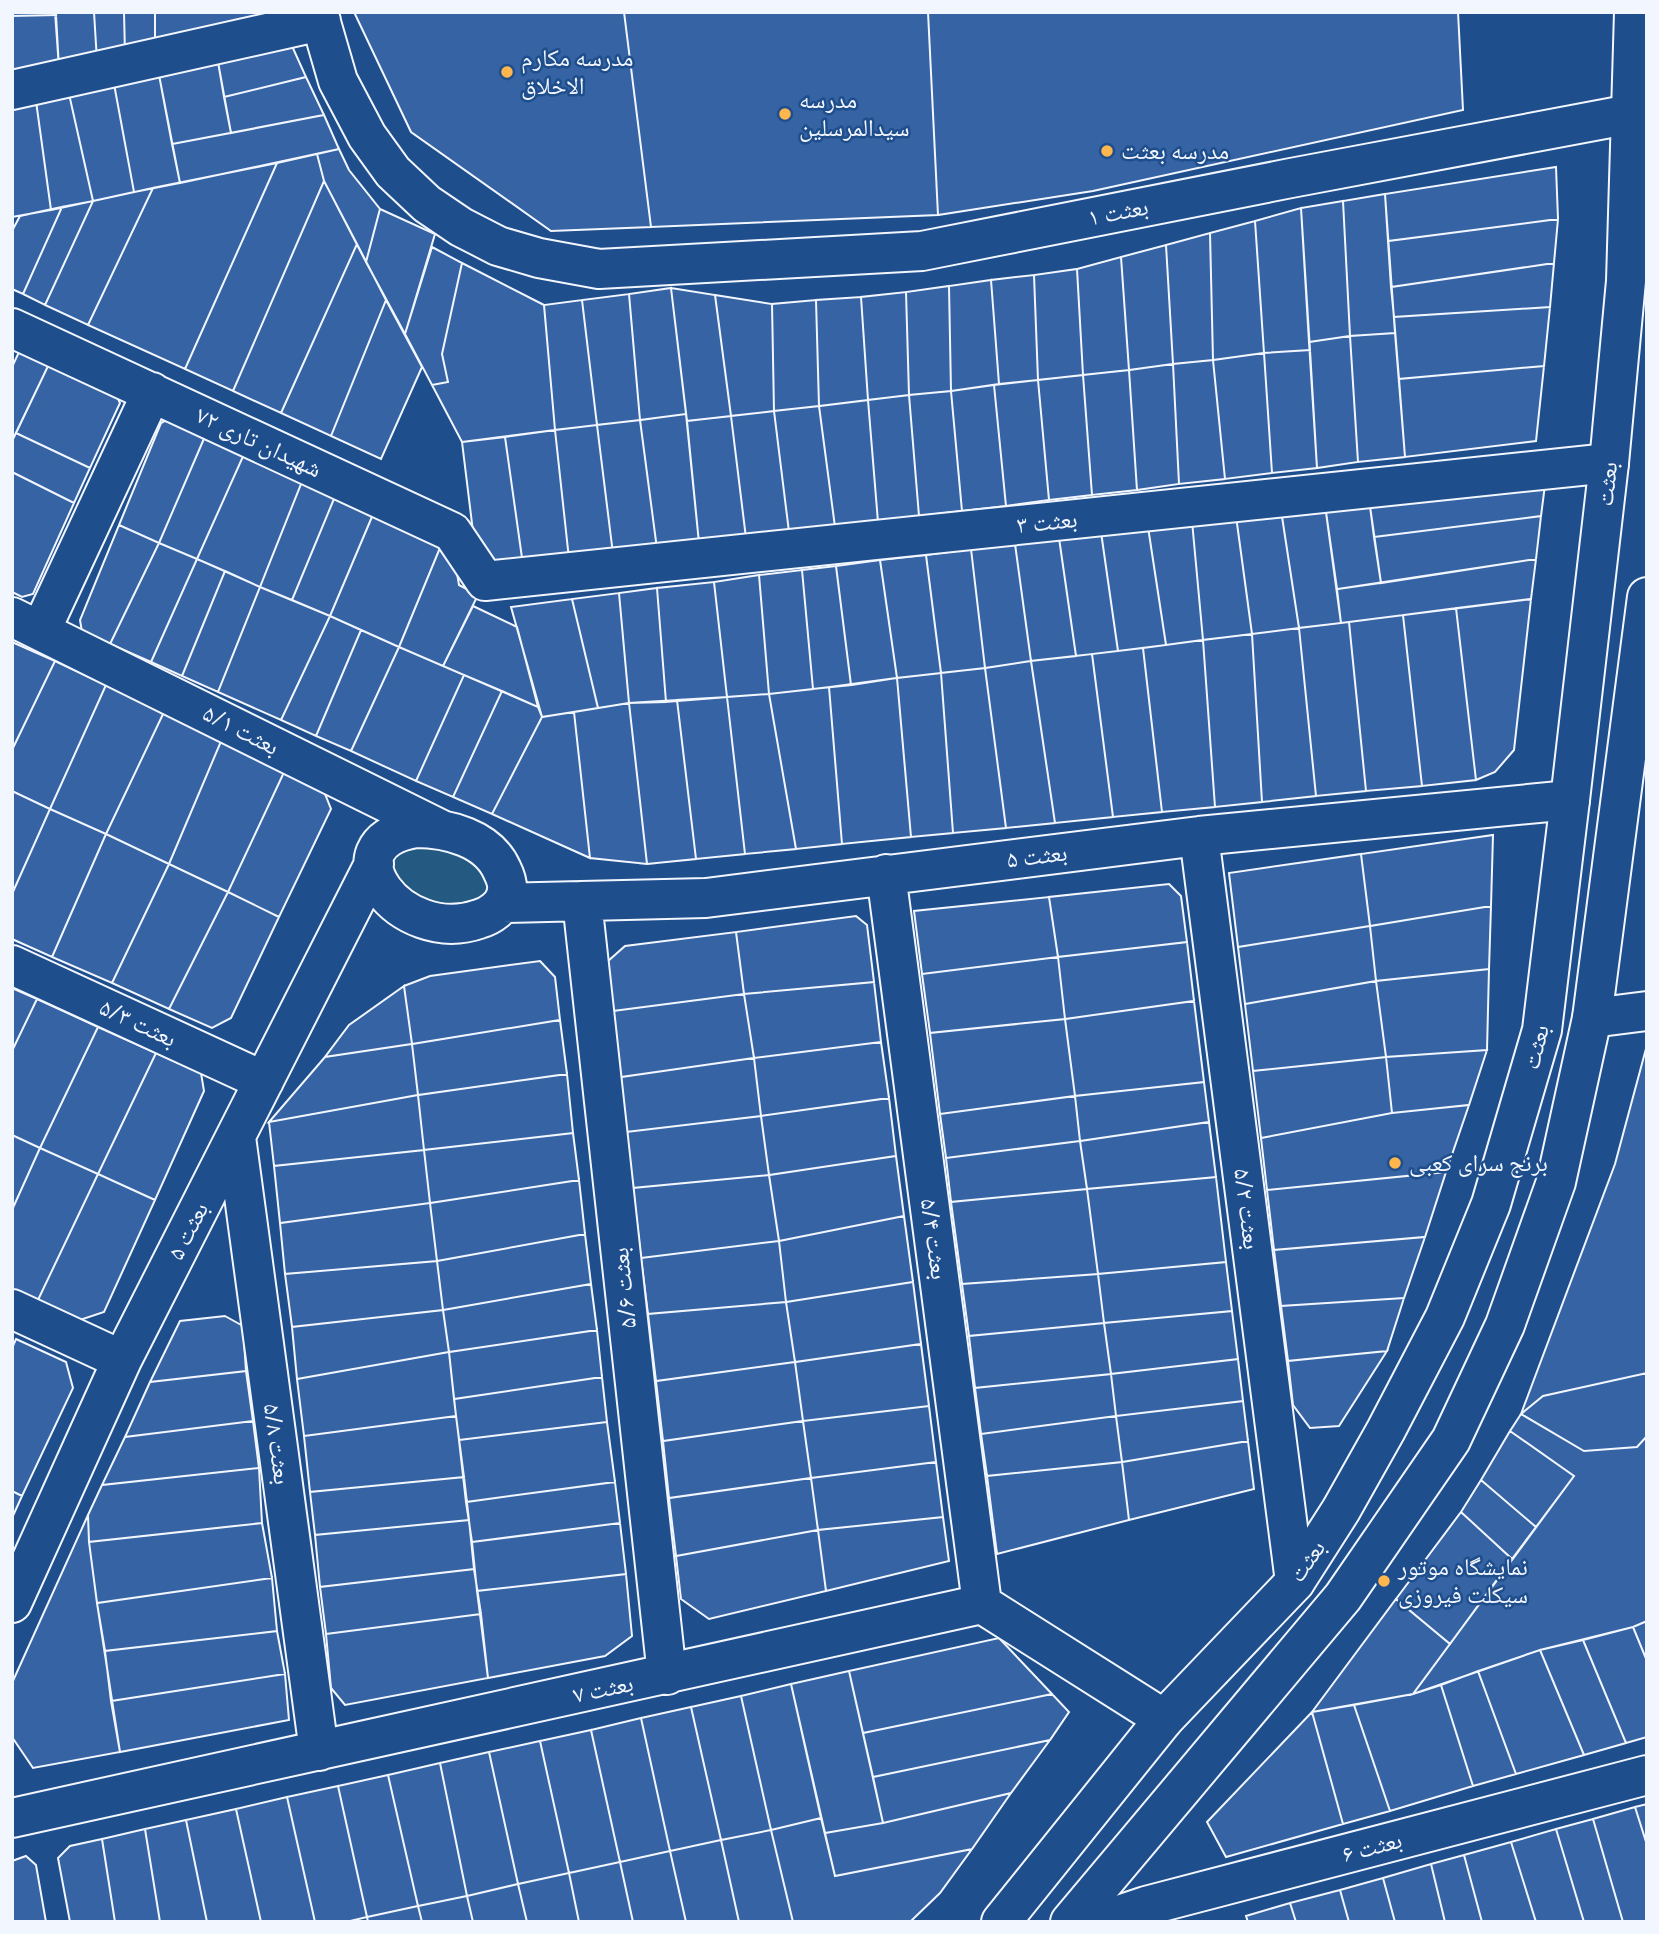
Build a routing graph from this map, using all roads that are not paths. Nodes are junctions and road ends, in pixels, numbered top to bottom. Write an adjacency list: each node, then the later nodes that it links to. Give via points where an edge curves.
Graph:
1 (1634, 12): 4 (street, بعثت)
2 (319, 16): 3 (street); 4 (street, بعثت ۱, via 338,81 367,136 393,172 427,204 498,246 599,269 922,251)
3 (12, 90)
4 (1631, 114): 7 (street, بعثت, via 1626,281)
5 (12, 328): 6 (street, شهیدان تاری ۷۲)
6 (152, 393): 8 (street, شهیدان تاری ۷۲, via 452,532); 10 (street)
7 (1609, 463): 8 (street, بعثت ۳); 11 (street, بعثت)
8 (485, 581)
9 (1647, 597): 20 (street, بعثت)
10 (26, 623): 12 (street, بعثت ۵/۱)
11 (1570, 800): 13 (street, بعثت ۵); 25 (street, بعثت, via 1542,1030 1491,1203 1445,1317 1398,1408)
12 (442, 830): 14 (street, via 416,828 395,834 377,849); 17 (street, via 468,838 499,863 507,885)
13 (1199, 836): 15 (street, بعثت ۵); 25 (street, بعثت ۵/۲)
14 (374, 864): 17 (street, via 383,894 415,917 441,923 470,922); 21 (street, بعثت ۵)
15 (886, 874): 16 (street, بعثت ۵, via 706,898); 27 (street, بعثت ۵/۴)
16 (582, 901): 17 (street, بعثت ۵); 28 (street, بعثت ۵/۶)
17 (503, 903)
18 (12, 965): 21 (street, بعثت ۵/۳)
19 (1647, 1011): 20 (street)
20 (1592, 1018): 35 (street, بعثت, via 1556,1182 1505,1325 1451,1440 1343,1597)
21 (264, 1081): 22 (street, بعثت ۵)
22 (236, 1137): 24 (street, بعثت ۵); 30 (street, بعثت ۵/۸)
23 (12, 1310): 24 (street)
24 (122, 1360): 26 (street, بعثت ۵)
25 (1294, 1582): 29 (street, بعثت)
26 (12, 1602)
27 (982, 1604): 28 (street, بعثت ۷); 29 (street)
28 (667, 1675): 30 (street, بعثت ۷)
29 (1164, 1719): 34 (street, بعثت)
30 (319, 1751): 32 (street, بعثت ۷)
31 (1647, 1775): 33 (street, بعثت ۶)
32 (12, 1818)
33 (1149, 1914): 36 (street, بعثت ۶)
34 (1001, 1922)
35 (1070, 1922)
36 (1098, 1922)

